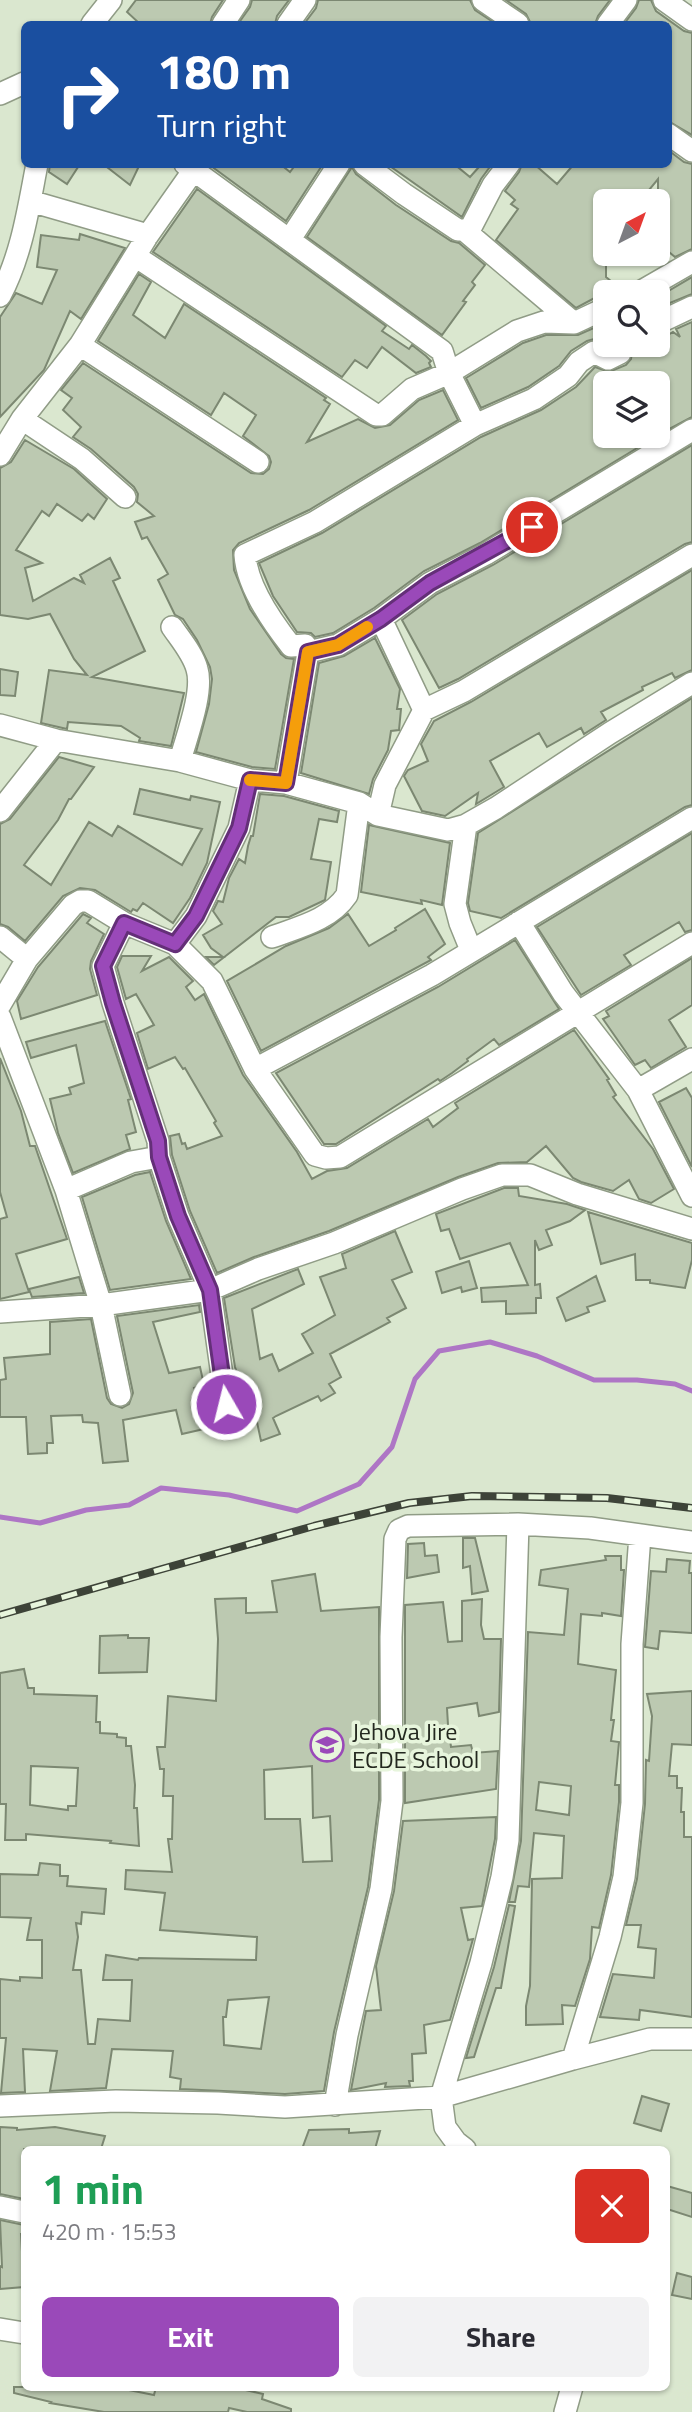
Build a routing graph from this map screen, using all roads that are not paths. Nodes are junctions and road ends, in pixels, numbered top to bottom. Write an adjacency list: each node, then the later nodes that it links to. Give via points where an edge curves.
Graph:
1 (111, 0): 8 (street)
2 (239, 0): 9 (street)
3 (305, 0): 10 (street)
4 (626, 0): 12 (street)
5 (664, 0): 7 (street)
6 (492, 3): 11 (street)
7 (692, 20)
8 (94, 21)
9 (225, 21)
10 (290, 21)
11 (513, 21)
12 (610, 21)
13 (21, 84): 14 (street)
14 (0, 94)
15 (672, 137): 16 (street)
16 (692, 151)
17 (36, 168): 23 (street)
18 (191, 168): 25 (street)
19 (193, 168): 26 (street)
20 (337, 168): 26 (street)
21 (369, 168): 24 (street)
22 (506, 168): 24 (street)
23 (30, 201): 25 (street); 30 (street, via 24,235)
24 (468, 233): 34 (street)
25 (148, 235): 27 (street)
26 (290, 239): 37 (street, via 442,351)
27 (135, 256): 35 (street); 37 (street, via 371,413 382,415 412,389)
28 (692, 262): 29 (street)
29 (670, 286)
30 (0, 296)
31 (670, 305): 32 (street)
32 (692, 307)
33 (593, 315): 34 (street)
34 (574, 323): 37 (street, via 544,321 517,331)
35 (79, 345): 38 (street); 42 (street)
36 (593, 353): 39 (street, via 534,399)
37 (449, 373): 39 (street)
38 (22, 419): 41 (street); 43 (street, via 82,459)
39 (475, 425): 47 (street, via 315,522 245,555 246,568 268,613 291,646 305,645)
40 (692, 430): 45 (street, via 430,583)
41 (0, 455)
42 (258, 462)
43 (125, 497)
44 (692, 555): 49 (street, via 464,691)
45 (381, 619): 47 (street, via 338,645); 49 (street)
46 (172, 627): 52 (street, via 198,671)
47 (308, 652): 54 (street)
48 (692, 683): 59 (street)
49 (424, 710): 57 (street, via 385,785)
50 (0, 725): 51 (street)
51 (56, 740): 52 (street); 56 (street)
52 (180, 761): 53 (street)
53 (250, 780): 54 (street); 65 (street, via 239,828 223,863 196,916)
54 (286, 783): 55 (street)
55 (359, 803): 57 (street); 63 (street, via 347,895 326,916)
56 (0, 811)
57 (378, 815): 59 (street, via 448,830)
58 (692, 818): 60 (street)
59 (466, 825): 66 (street, via 455,904)
60 (519, 922): 66 (street); 69 (street)
61 (124, 923): 65 (street); 67 (street, via 88,901 80,901); 74 (street, via 103,966 158,1141)
62 (0, 937): 67 (street)
63 (272, 937)
64 (692, 943): 69 (street)
65 (175, 944): 72 (street, via 212,981)
66 (471, 950): 72 (street)
67 (27, 959): 68 (street)
68 (0, 1005)
69 (577, 1011): 72 (street, via 340,1157 315,1155); 73 (street)
70 (0, 1017): 75 (street)
71 (692, 1059): 73 (street)
72 (255, 1069)
73 (638, 1090): 76 (street)
74 (159, 1157): 75 (street, via 124,1165); 78 (street)
75 (66, 1190): 79 (street)
76 (692, 1195)
77 (692, 1229): 78 (street, via 530,1175 502,1175)
78 (210, 1290): 79 (street); 82 (street)
79 (101, 1305): 80 (street); 81 (street)
80 (0, 1311)
81 (120, 1395)
82 (226, 1404)
83 (518, 1524): 84 (street); 88 (street, via 506,1853 481,1963); 89 (street, via 408,1526 399,1530 395,1539 391,1801 381,1889)
84 (640, 1535): 85 (street); 87 (street, via 632,1644 632,1803 624,1877)
85 (692, 1542)
86 (692, 2039): 87 (street, via 650,2039)
87 (573, 2059): 88 (street)
88 (442, 2097): 89 (street); 91 (street, via 445,2127)
89 (335, 2105): 90 (street, via 116,2101)
90 (0, 2106)
91 (461, 2146)
92 (0, 2207): 93 (street)
93 (21, 2211)
94 (0, 2329): 95 (street)
95 (21, 2332)
96 (571, 2391): 97 (street)
97 (565, 2412)

